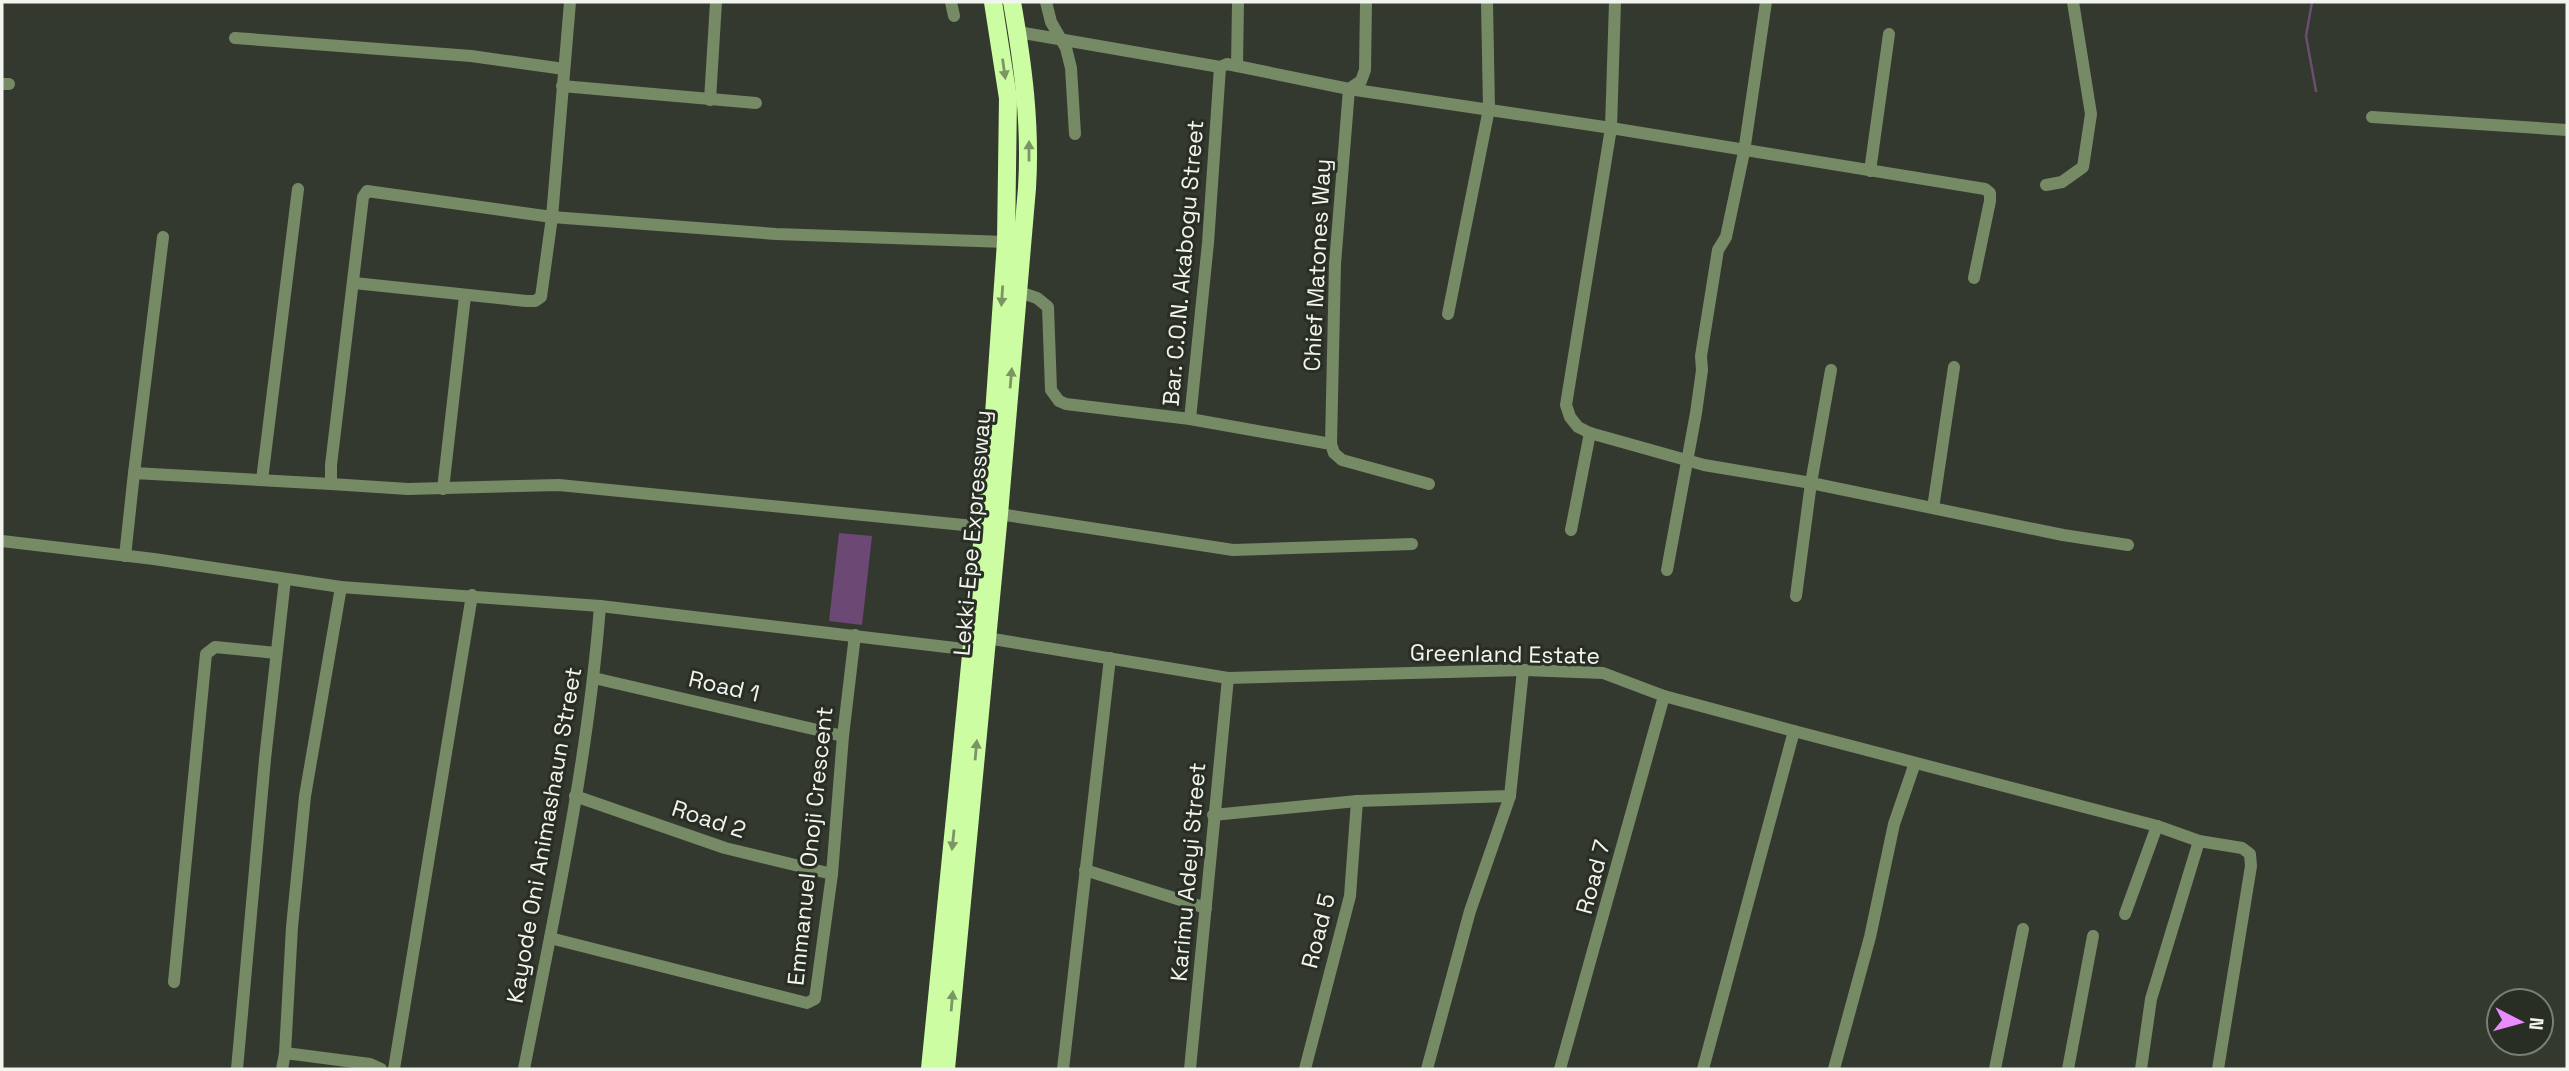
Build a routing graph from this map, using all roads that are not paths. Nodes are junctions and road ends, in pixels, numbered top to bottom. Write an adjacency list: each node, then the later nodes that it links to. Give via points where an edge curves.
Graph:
1 (570, 2): 20 (street)
2 (716, 2): 23 (street)
3 (951, 2): 13 (street)
4 (993, 2): 36 (highway, Lekki-Epe Expressway, one-way to 36, via 1008,98)
5 (1012, 2): 14 (highway, Lekki-Epe Expressway)
6 (1046, 2): 17 (street)
7 (1238, 2): 18 (street)
8 (1366, 2): 22 (street, via 1365,70)
9 (1487, 2): 25 (street)
10 (1615, 2): 27 (street)
11 (1766, 2): 30 (street)
12 (2073, 2): 32 (street, via 2091,114 2084,167 2062,182)
13 (954, 16)
14 (1018, 32): 17 (street); 39 (highway, Lekki-Epe Expressway, one-way to 14, via 1029,152)
15 (1889, 34): 31 (street)
16 (235, 38): 20 (street, via 471,56)
17 (1062, 40): 19 (street); 29 (street, via 1071,68)
18 (1237, 66): 19 (street); 22 (street)
19 (1220, 67): 44 (street, Bar. C.O.N. Akabogu Street)
20 (564, 69): 21 (street)
21 (562, 86): 23 (street); 34 (street)
22 (1349, 89): 25 (street); 46 (street, Chief Matones Way, via 1335,264)
23 (710, 100): 24 (street)
24 (756, 103)
25 (1489, 109): 27 (street); 41 (street)
26 (2371, 117): 28 (street)
27 (1611, 128): 30 (street); 45 (street, via 1566,405 1570,417)
28 (2567, 130)
29 (1074, 134)
30 (1744, 152): 31 (street); 47 (street, via 1726,237 1718,250)
31 (1870, 171): 37 (street, via 1969,185 1990,193)
32 (2046, 185)
33 (298, 189): 49 (street)
34 (552, 217): 36 (street, via 776,234); 38 (street, via 367,191); 40 (street, via 541,297 526,301)
35 (163, 237): 48 (street)
36 (1006, 242): 56 (highway, Lekki-Epe Expressway, one-way to 56)
37 (1974, 278)
38 (354, 283): 40 (street); 51 (street)
39 (1019, 292): 44 (street, via 1048,307 1051,390 1059,401); 55 (highway, Lekki-Epe Expressway, one-way to 39)
40 (465, 296): 53 (street)
41 (1448, 314)
42 (1954, 367): 54 (street)
43 (1831, 370): 50 (street)
44 (1190, 419): 46 (street, Bar. C.O.N. Akabogu Street)
45 (1584, 430): 47 (street); 57 (street)
46 (1331, 444): 52 (street, Bar. C.O.N. Akabogu Street, via 1342,460)
47 (1688, 460): 50 (street); 62 (street)
48 (134, 473): 49 (street); 61 (street)
49 (262, 480): 51 (street)
50 (1811, 483): 54 (street); 66 (street)
51 (331, 484): 53 (street)
52 (1429, 484)
53 (443, 489): 56 (street, via 559,485)
54 (1933, 508): 60 (street)
55 (999, 514): 59 (street, via 1233,550); 69 (highway, Lekki-Epe Expressway)
56 (984, 527): 70 (highway, Lekki-Epe Expressway)
57 (1571, 530)
58 (2, 541): 61 (street)
59 (1412, 544)
60 (2128, 545)
61 (124, 556): 63 (street)
62 (1667, 570)
63 (285, 579): 64 (street); 71 (street)
64 (341, 587): 65 (street); 95 (street, via 305,796)
65 (472, 595): 67 (street); 99 (street)
66 (1796, 596)
67 (600, 606): 68 (street); 74 (street, Kayode Oni Animashaun Street)
68 (855, 635): 70 (street); 78 (street, Emmanuel Onoji Crescent)
69 (987, 638): 72 (street, Greenland Estate); 80 (highway, Lekki-Epe Expressway, one-way to 69)
70 (972, 650): 80 (highway, Lekki-Epe Expressway)
71 (276, 653): 94 (street, via 215,647 206,654); 96 (street)
72 (1111, 658): 75 (street, Greenland Estate); 87 (street)
73 (1523, 670): 75 (street, Greenland Estate); 76 (street, Greenland Estate, via 1603,673); 82 (street)
74 (594, 678): 78 (street, Road 1); 81 (street, Kayode Oni Animashaun Street)
75 (1228, 678): 84 (street, Karimu Adeyi Street)
76 (1664, 695): 77 (street, Greenland Estate); 107 (street, Road 7)
77 (1794, 730): 79 (street, Greenland Estate); 108 (street)
78 (843, 736): 88 (street, Emmanuel Onoji Crescent)
79 (1915, 763): 85 (street, Greenland Estate); 109 (street, via 1894,824 1870,937)
80 (965, 790): 101 (highway, Lekki-Epe Expressway, one-way to 101); 102 (highway, Lekki-Epe Expressway, one-way to 80)
81 (575, 796): 88 (street, Road 2, via 725,848); 93 (street, Kayode Oni Animashaun Street)
82 (1510, 796): 83 (street); 106 (street, via 1470,911)
83 (1357, 801): 84 (street); 105 (street, Road 5, via 1350,896)
84 (1213, 815): 89 (street, Karimu Adeyi Street)
85 (2157, 826): 86 (street, Greenland Estate); 90 (street)
86 (2199, 841): 112 (street, via 2151,999); 113 (street, Greenland Estate, via 2242,848 2250,854)
87 (1085, 870): 89 (street); 103 (street)
88 (832, 874): 93 (street, Emmanuel Onoji Crescent, via 817,995 807,1003)
89 (1206, 908): 104 (street, Karimu Adeyi Street)
90 (2125, 914)
91 (2023, 929): 110 (street)
92 (2093, 936): 111 (street)
93 (550, 938): 100 (street, Kayode Oni Animashaun Street)
94 (174, 982)
95 (285, 1053): 97 (street); 98 (street)
96 (237, 1069)
97 (282, 1069)
98 (381, 1069)
99 (394, 1069)
100 (524, 1069)
101 (930, 1069)
102 (946, 1069)
103 (1063, 1069)
104 (1190, 1069)
105 (1305, 1069)
106 (1427, 1069)
107 (1560, 1069)
108 (1703, 1069)
109 (1834, 1069)
110 (1995, 1069)
111 (2067, 1069)
112 (2141, 1069)
113 (2218, 1069)

